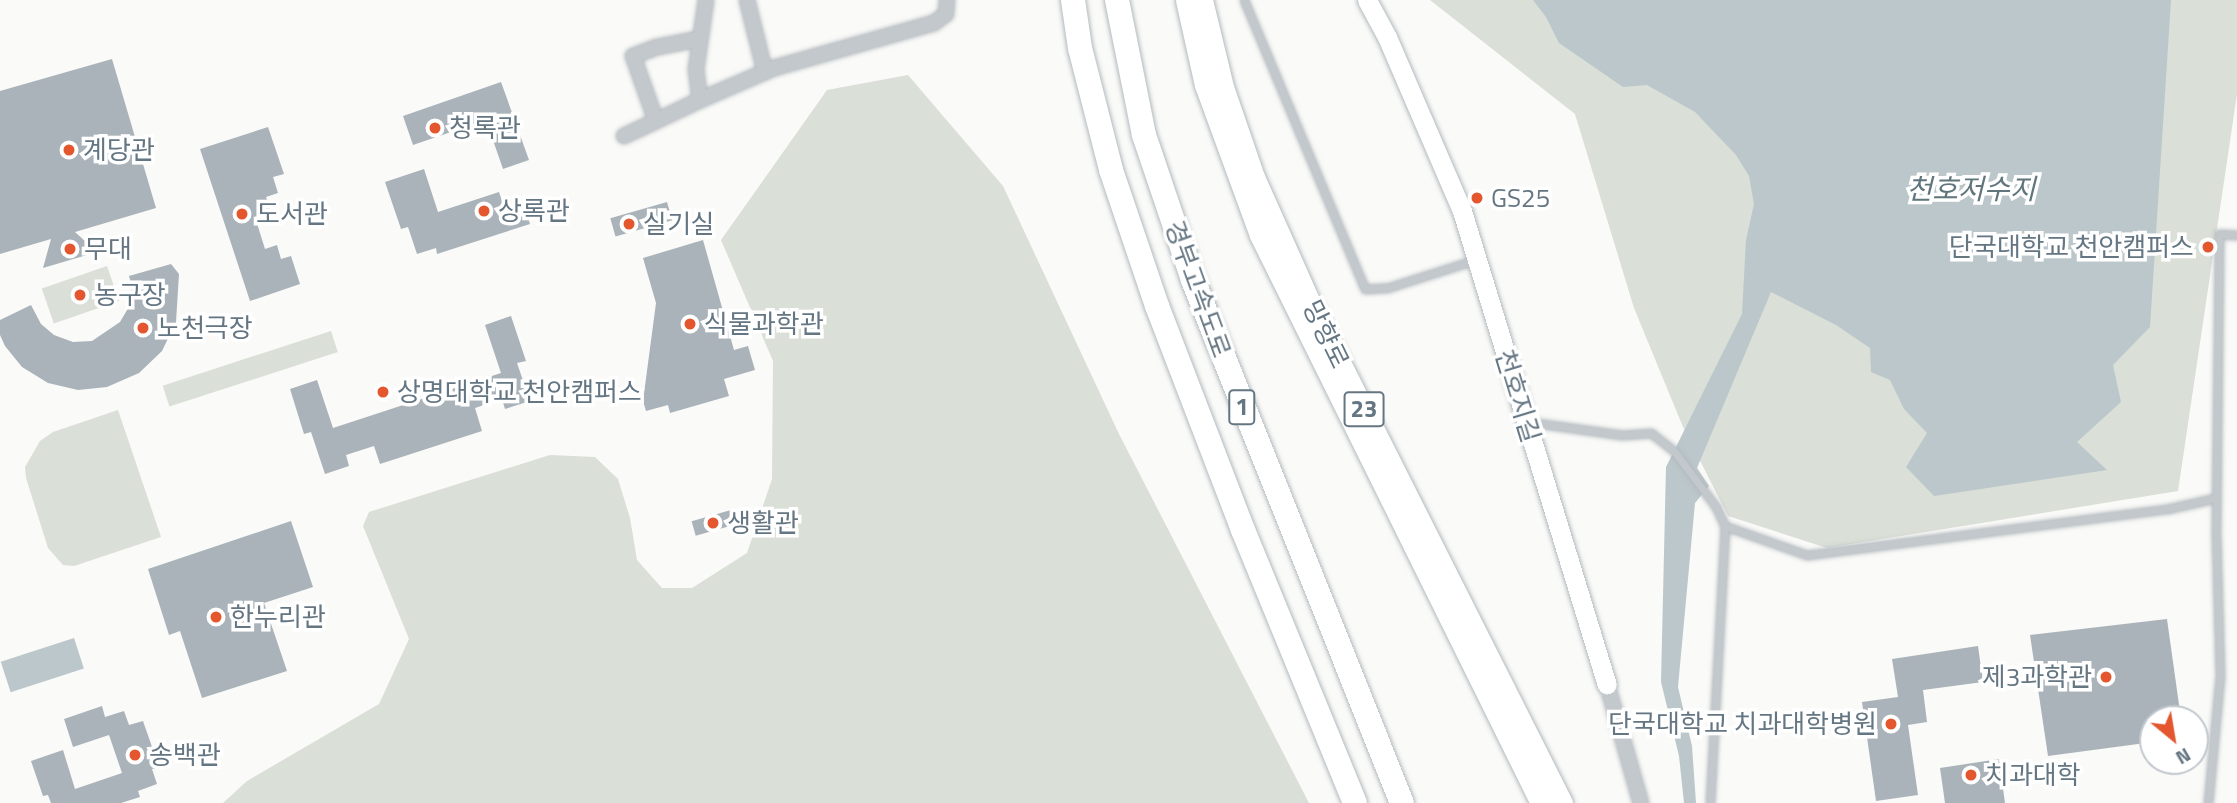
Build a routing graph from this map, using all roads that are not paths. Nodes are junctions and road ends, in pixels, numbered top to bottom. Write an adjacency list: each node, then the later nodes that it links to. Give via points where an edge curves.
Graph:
1 (706, 0): 10 (street)
2 (747, 0): 11 (street)
3 (947, 0): 11 (street, via 946,15 934,23)
4 (1073, 0): 21 (highway, 경부고속도로 / 1, via 1080,48 1111,170 1157,306)
5 (1117, 0): 22 (highway, 경부고속도로 / 1, via 1144,135 1193,280)
6 (1186, 0): 23 (main road, 망향로 / 23, via 1205,85 1260,235)
7 (1202, 0): 24 (main road, 망향로 / 23, via 1223,87 1254,177 1310,303)
8 (1244, 0): 16 (lane, via 1366,289 1387,288)
9 (1367, 0): 16 (street, 천호지길, via 1431,135)
10 (699, 40): 12 (street); 13 (street, via 633,56)
11 (765, 72): 12 (street)
12 (700, 100): 13 (street)
13 (656, 121): 14 (street)
14 (624, 136)
15 (2237, 235): 18 (lane, via 2219,234)
16 (1477, 259): 17 (street, 천호지길)
17 (1526, 422): 19 (lane, via 1622,435 1651,433 1674,451); 20 (street, 천호지길)
18 (2216, 498): 19 (lane, via 2167,509 1807,555); 27 (lane, via 2220,676)
19 (1725, 526): 26 (lane)
20 (1607, 684): 25 (street, 천호지길)
21 (1355, 803)
22 (1402, 803)
23 (1541, 803)
24 (1562, 803)
25 (1641, 803)
26 (1710, 803)
27 (2208, 803)

